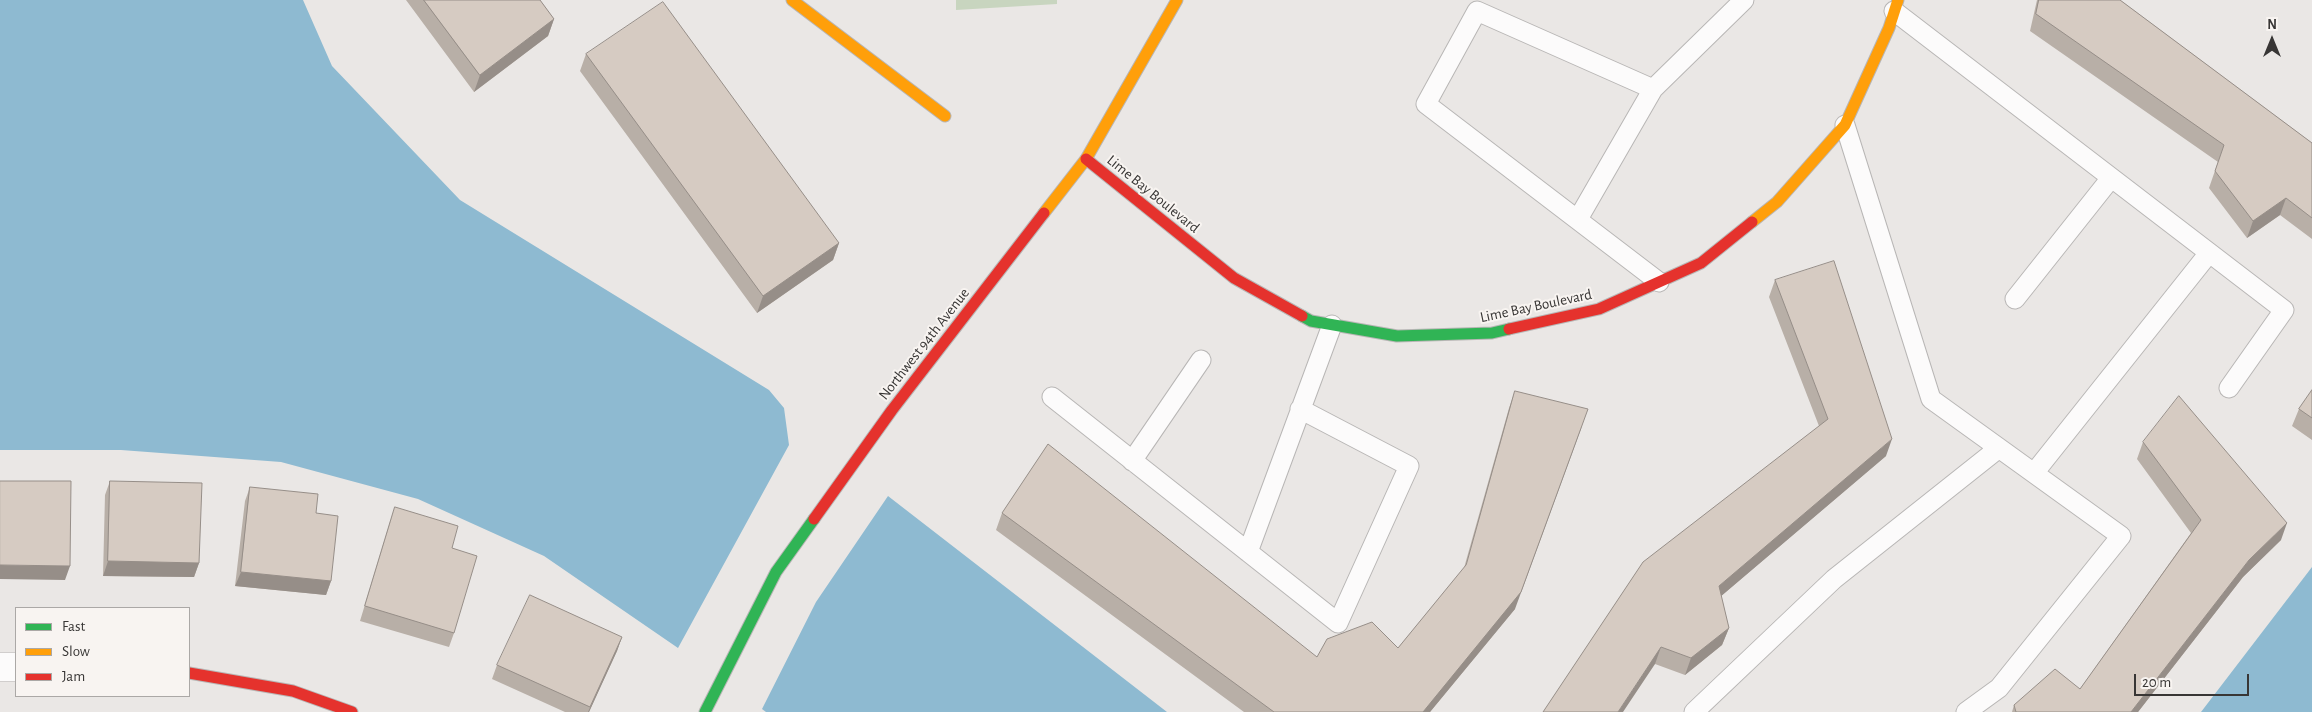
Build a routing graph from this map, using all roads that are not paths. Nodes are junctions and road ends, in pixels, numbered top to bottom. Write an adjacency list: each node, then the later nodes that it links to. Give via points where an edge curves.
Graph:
1 (792, 0): 6 (street)
2 (1177, 0): 8 (street, Northwest 94th Avenue)
3 (1744, 0): 5 (lane)
4 (1896, 6): 7 (street, Lime Bay Boulevard); 9 (lane)
5 (1653, 88): 10 (lane); 10 (lane, via 1477,11 1426,104)
6 (945, 116)
7 (1845, 125): 12 (street, Lime Bay Boulevard, via 1778,202 1701,262); 19 (lane, via 1931,399)
8 (1086, 159): 14 (street, Lime Bay Boulevard, via 1234,278 1311,321); 27 (street, Northwest 94th Avenue, via 892,410 776,572)
9 (2112, 178): 11 (lane); 13 (lane)
10 (1578, 219): 12 (lane)
11 (2209, 253): 16 (lane, via 2284,310); 21 (lane)
12 (1659, 282): 14 (street, Lime Bay Boulevard, via 1599,309 1492,333 1396,336)
13 (2015, 299)
14 (1332, 325): 18 (lane)
15 (1201, 360): 20 (lane)
16 (2230, 388)
17 (1052, 397): 20 (lane)
18 (1300, 409): 22 (lane); 22 (lane, via 1408,466 1338,623)
19 (1999, 448): 21 (lane); 28 (lane, via 1834,579)
20 (1132, 461): 22 (lane)
21 (2034, 473): 29 (lane, via 2121,536 1999,688)
22 (1248, 552)
23 (0, 667): 24 (street)
24 (15, 667)
25 (190, 673): 26 (street, via 293,690)
26 (352, 712)
27 (705, 712)
28 (1694, 712)
29 (1966, 712)

